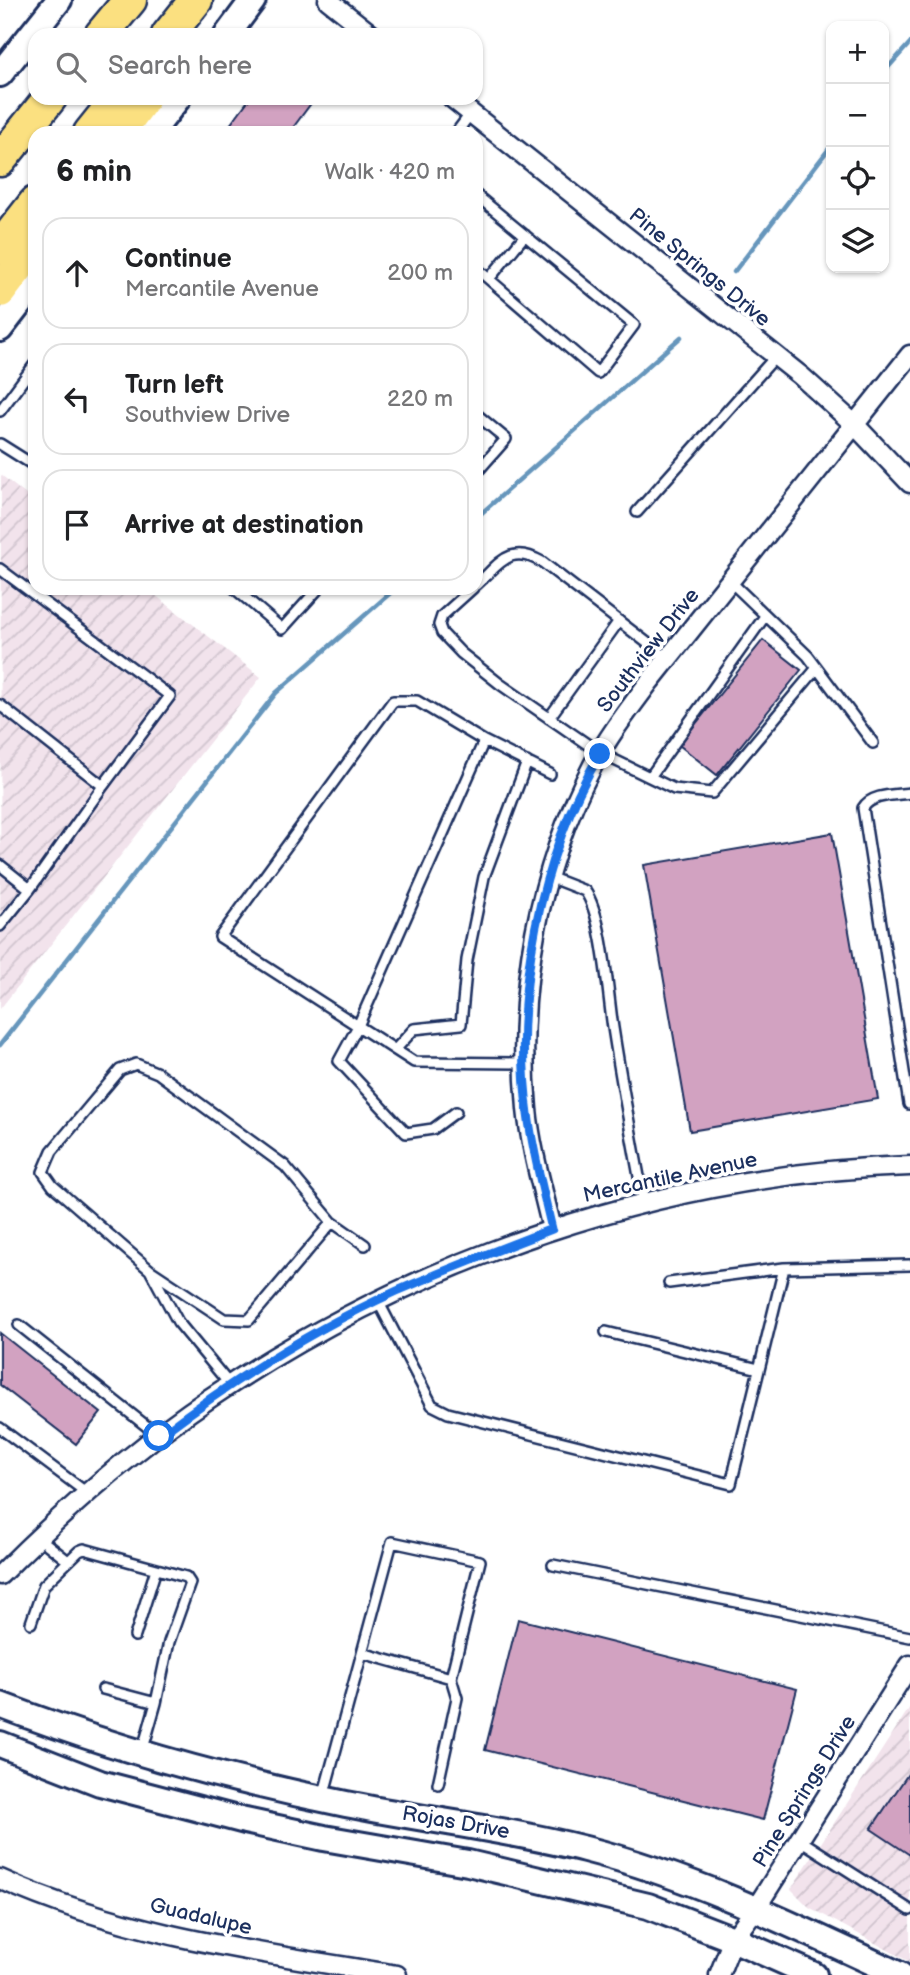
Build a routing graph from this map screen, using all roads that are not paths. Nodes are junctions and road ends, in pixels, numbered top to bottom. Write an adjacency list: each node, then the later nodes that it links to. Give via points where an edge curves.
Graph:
1 (59, 0): 7 (main road)
2 (130, 0): 8 (highway)
3 (196, 0): 9 (highway)
4 (219, 0): 10 (highway)
5 (254, 0): 11 (main road)
6 (328, 0): 12 (street)
7 (37, 28)
8 (107, 28)
9 (174, 28)
10 (197, 28)
11 (232, 28)
12 (363, 28)
13 (28, 39): 14 (main road)
14 (0, 74)
15 (44, 105): 25 (highway)
16 (112, 105): 21 (highway)
17 (139, 105): 22 (highway)
18 (173, 105): 23 (main road)
19 (461, 105): 20 (street, Pine Springs Drive)
20 (471, 113): 24 (lane); 37 (street, Pine Springs Drive)
21 (96, 126)
22 (123, 126)
23 (156, 126)
24 (461, 126)
25 (0, 160)
26 (483, 201): 28 (lane)
27 (28, 212): 29 (highway)
28 (525, 235): 32 (lane); 32 (lane, via 634,325 598,373)
29 (0, 248)
30 (28, 254): 33 (highway)
31 (483, 274): 32 (lane)
32 (489, 279)
33 (0, 291)
34 (28, 293): 35 (main road)
35 (0, 329)
36 (910, 355): 41 (street, Southview Drive)
37 (776, 356): 41 (street, Pine Springs Drive); 46 (lane)
38 (28, 373): 39 (lane)
39 (0, 411)
40 (483, 420): 44 (lane, via 506,439)
41 (854, 424): 45 (street, Pine Springs Drive); 49 (street, Southview Drive)
42 (0, 444): 43 (lane)
43 (28, 462)
44 (483, 465)
45 (910, 483)
46 (637, 512)
47 (0, 569): 50 (lane)
48 (483, 580): 56 (lane, via 506,558 522,553 542,562)
49 (730, 581): 55 (lane); 57 (street, Southview Drive)
50 (28, 590)
51 (35, 595): 67 (lane, via 170,696)
52 (242, 595): 53 (lane, via 282,629)
53 (312, 595)
54 (466, 595): 60 (lane, via 442,617 439,625 447,639)
55 (765, 616): 58 (lane); 66 (lane)
56 (619, 621): 57 (lane); 60 (lane)
57 (667, 658): 63 (street, Southview Drive)
58 (817, 668): 62 (lane); 66 (lane, via 712,793 674,789)
59 (0, 705): 67 (lane)
60 (549, 718): 63 (lane)
61 (484, 741): 64 (lane); 73 (lane); 73 (lane, via 417,701 393,701 220,937)
62 (873, 743)
63 (600, 754): 66 (lane); 70 (street, Southview Drive, via 566,825)
64 (527, 762): 65 (lane); 74 (lane, via 484,877 467,960 461,1024 414,1029)
65 (550, 774)
66 (650, 777)
67 (103, 786): 71 (lane)
68 (910, 793): 76 (lane, via 873,799 863,808)
69 (0, 865): 71 (lane)
70 (549, 877): 75 (street, Southview Drive, via 528,977); 80 (lane, via 585,891 592,903)
71 (30, 889): 72 (lane)
72 (0, 926)
73 (358, 1026): 74 (lane); 78 (lane, via 339,1061 406,1133 433,1129)
74 (395, 1050): 75 (lane, via 414,1062)
75 (524, 1063): 82 (street, Southview Drive, via 532,1143)
76 (910, 1104): 77 (lane)
77 (910, 1110)
78 (456, 1112)
79 (910, 1166): 80 (street, Mercantile Avenue, via 773,1178)
80 (644, 1203): 82 (street, Mercantile Avenue)
81 (332, 1222): 83 (lane); 86 (lane, via 249,1320 224,1319); 86 (lane, via 285,1166 158,1073 136,1064 120,1070 51,1151 43,1172 53,1186)
82 (552, 1229): 88 (street, Mercantile Avenue)
83 (365, 1245)
84 (910, 1265): 85 (lane)
85 (784, 1268): 87 (lane); 91 (lane)
86 (150, 1270): 92 (lane, via 178,1322)
87 (669, 1283)
88 (378, 1301): 91 (lane, via 432,1405 448,1413 730,1484); 92 (street, Mercantile Avenue)
89 (19, 1325): 94 (lane)
90 (606, 1332): 91 (lane)
91 (759, 1369)
92 (230, 1385): 94 (street, Mercantile Avenue)
93 (0, 1428): 95 (lane)
94 (159, 1436): 95 (street, Mercantile Avenue)
95 (87, 1493): 96 (street, Mercantile Avenue)
96 (38, 1537): 97 (lane); 100 (street, Mercantile Avenue)
97 (68, 1562): 99 (lane, via 84,1549); 101 (lane, via 44,1585)
98 (553, 1565): 103 (lane)
99 (156, 1569): 102 (lane); 108 (lane, via 186,1577 190,1583 169,1642)
100 (0, 1575)
101 (31, 1623)
102 (135, 1636)
103 (910, 1637)
104 (362, 1653): 106 (lane); 106 (lane, via 392,1542 480,1561); 113 (lane)
105 (910, 1665): 114 (street, Pine Springs Drive)
106 (451, 1678): 112 (lane, via 457,1698)
107 (103, 1689): 108 (lane)
108 (156, 1703): 111 (lane)
109 (0, 1705): 111 (main road, Rojas Drive)
110 (0, 1744): 118 (main road, Rojas Drive, via 113,1786 258,1824 468,1863 620,1898)
111 (142, 1754): 113 (main road, Rojas Drive)
112 (438, 1784)
113 (323, 1799): 116 (main road, Rojas Drive, via 587,1850)
114 (800, 1840): 116 (street, Pine Springs Drive); 117 (lane)
115 (0, 1879): 119 (street, Guadalupe, via 43,1899 202,1943)
116 (756, 1908): 118 (street, Pine Springs Drive); 122 (main road, Rojas Drive)
117 (910, 1910)
118 (733, 1939): 120 (street, Pine Springs Drive); 121 (main road, Rojas Drive)
119 (397, 1975)
120 (719, 1975)
121 (814, 1975)
122 (900, 1975)

